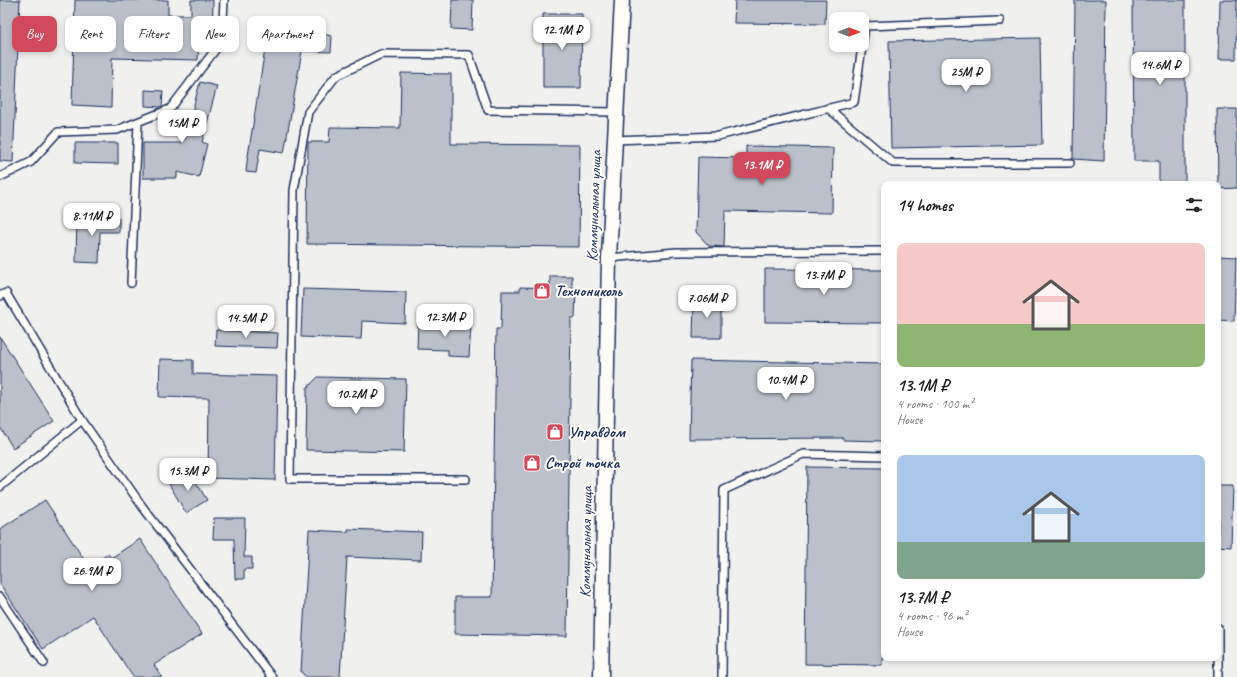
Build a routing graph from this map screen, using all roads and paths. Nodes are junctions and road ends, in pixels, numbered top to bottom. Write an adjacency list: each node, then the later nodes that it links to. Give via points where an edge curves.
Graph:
1 (224, 0): 6 (lane, via 222,41 170,109)
2 (622, 0): 5 (street, Коммунальная улица)
3 (1000, 20): 4 (lane, via 865,26 854,102)
4 (828, 108): 7 (lane, via 718,136); 8 (lane, via 893,163)
5 (615, 112): 7 (street, Коммунальная улица); 16 (lane, via 488,110 470,55 381,54 336,76 308,112 294,190 290,479)
6 (138, 123): 9 (lane, via 117,130 58,132 31,162); 12 (lane)
7 (614, 140): 11 (street, Коммунальная улица)
8 (1070, 163)
9 (0, 177)
10 (881, 251): 11 (lane, via 676,252)
11 (609, 258): 22 (street, Коммунальная улица)
12 (131, 283)
13 (0, 296): 14 (lane, via 6,293)
14 (82, 420): 17 (lane); 21 (lane, via 142,506)
15 (881, 456): 23 (lane, via 803,454 724,490)
16 (466, 479)
17 (0, 486)
18 (0, 598): 20 (lane)
19 (1218, 661): 24 (lane)
20 (44, 663)
21 (272, 677)
22 (600, 677)
23 (722, 677)
24 (1218, 677)

